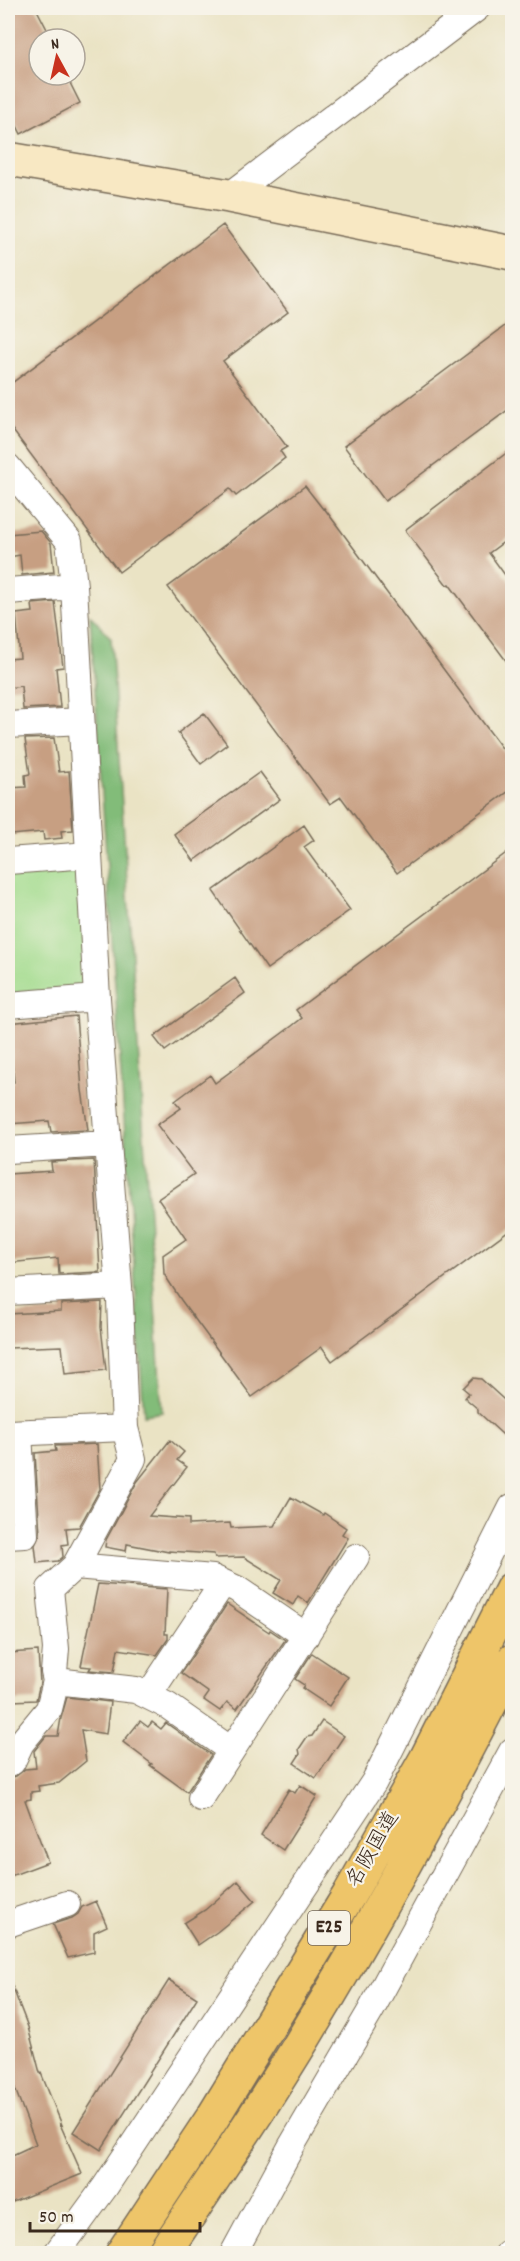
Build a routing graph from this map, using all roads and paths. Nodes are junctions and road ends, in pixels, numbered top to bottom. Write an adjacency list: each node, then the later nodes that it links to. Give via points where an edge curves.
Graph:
1 (477, 8): 3 (street)
2 (8, 159): 3 (street)
3 (229, 196): 4 (street)
4 (513, 253)
5 (8, 467): 6 (street, via 69,541)
6 (74, 586): 7 (street); 8 (street)
7 (8, 591)
8 (81, 721): 9 (street); 10 (street)
9 (8, 725)
10 (89, 855): 11 (street); 12 (street)
11 (8, 861)
12 (97, 998): 13 (street); 14 (street)
13 (8, 1005)
14 (108, 1144): 15 (street); 16 (street)
15 (8, 1150)
16 (118, 1286): 17 (street); 18 (street)
17 (8, 1292)
18 (125, 1428): 19 (street); 23 (street, via 133,1460)
19 (13, 1433): 21 (street, via 25,1535)
20 (513, 1507): 39 (street, via 374,1782 105,2187)
21 (8, 1536)
22 (356, 1557): 26 (street)
23 (75, 1566): 24 (street, via 213,1578); 28 (street, via 50,1589)
24 (223, 1583): 26 (street); 29 (street)
25 (513, 1589): 34 (highway, 名阪国道 / E25, via 426,1759)
26 (306, 1636): 30 (street)
27 (513, 1661): 37 (highway, 名阪国道 / E25, via 382,1906)
28 (56, 1682): 29 (street, via 136,1690); 32 (street, via 49,1709)
29 (148, 1696): 30 (street)
30 (231, 1750): 33 (street)
31 (513, 1751): 44 (street)
32 (8, 1763)
33 (201, 1798)
34 (349, 1895): 40 (highway); 41 (highway, 名阪国道 / E25, via 213,2117)
35 (67, 1904): 36 (street)
36 (8, 1924)
37 (240, 2140): 42 (highway, 名阪国道 / E25); 43 (highway)
38 (513, 2252): 45 (street)
39 (56, 2253)
40 (100, 2253)
41 (122, 2253)
42 (163, 2253)
43 (176, 2253)
44 (233, 2253)
45 (508, 2253)

